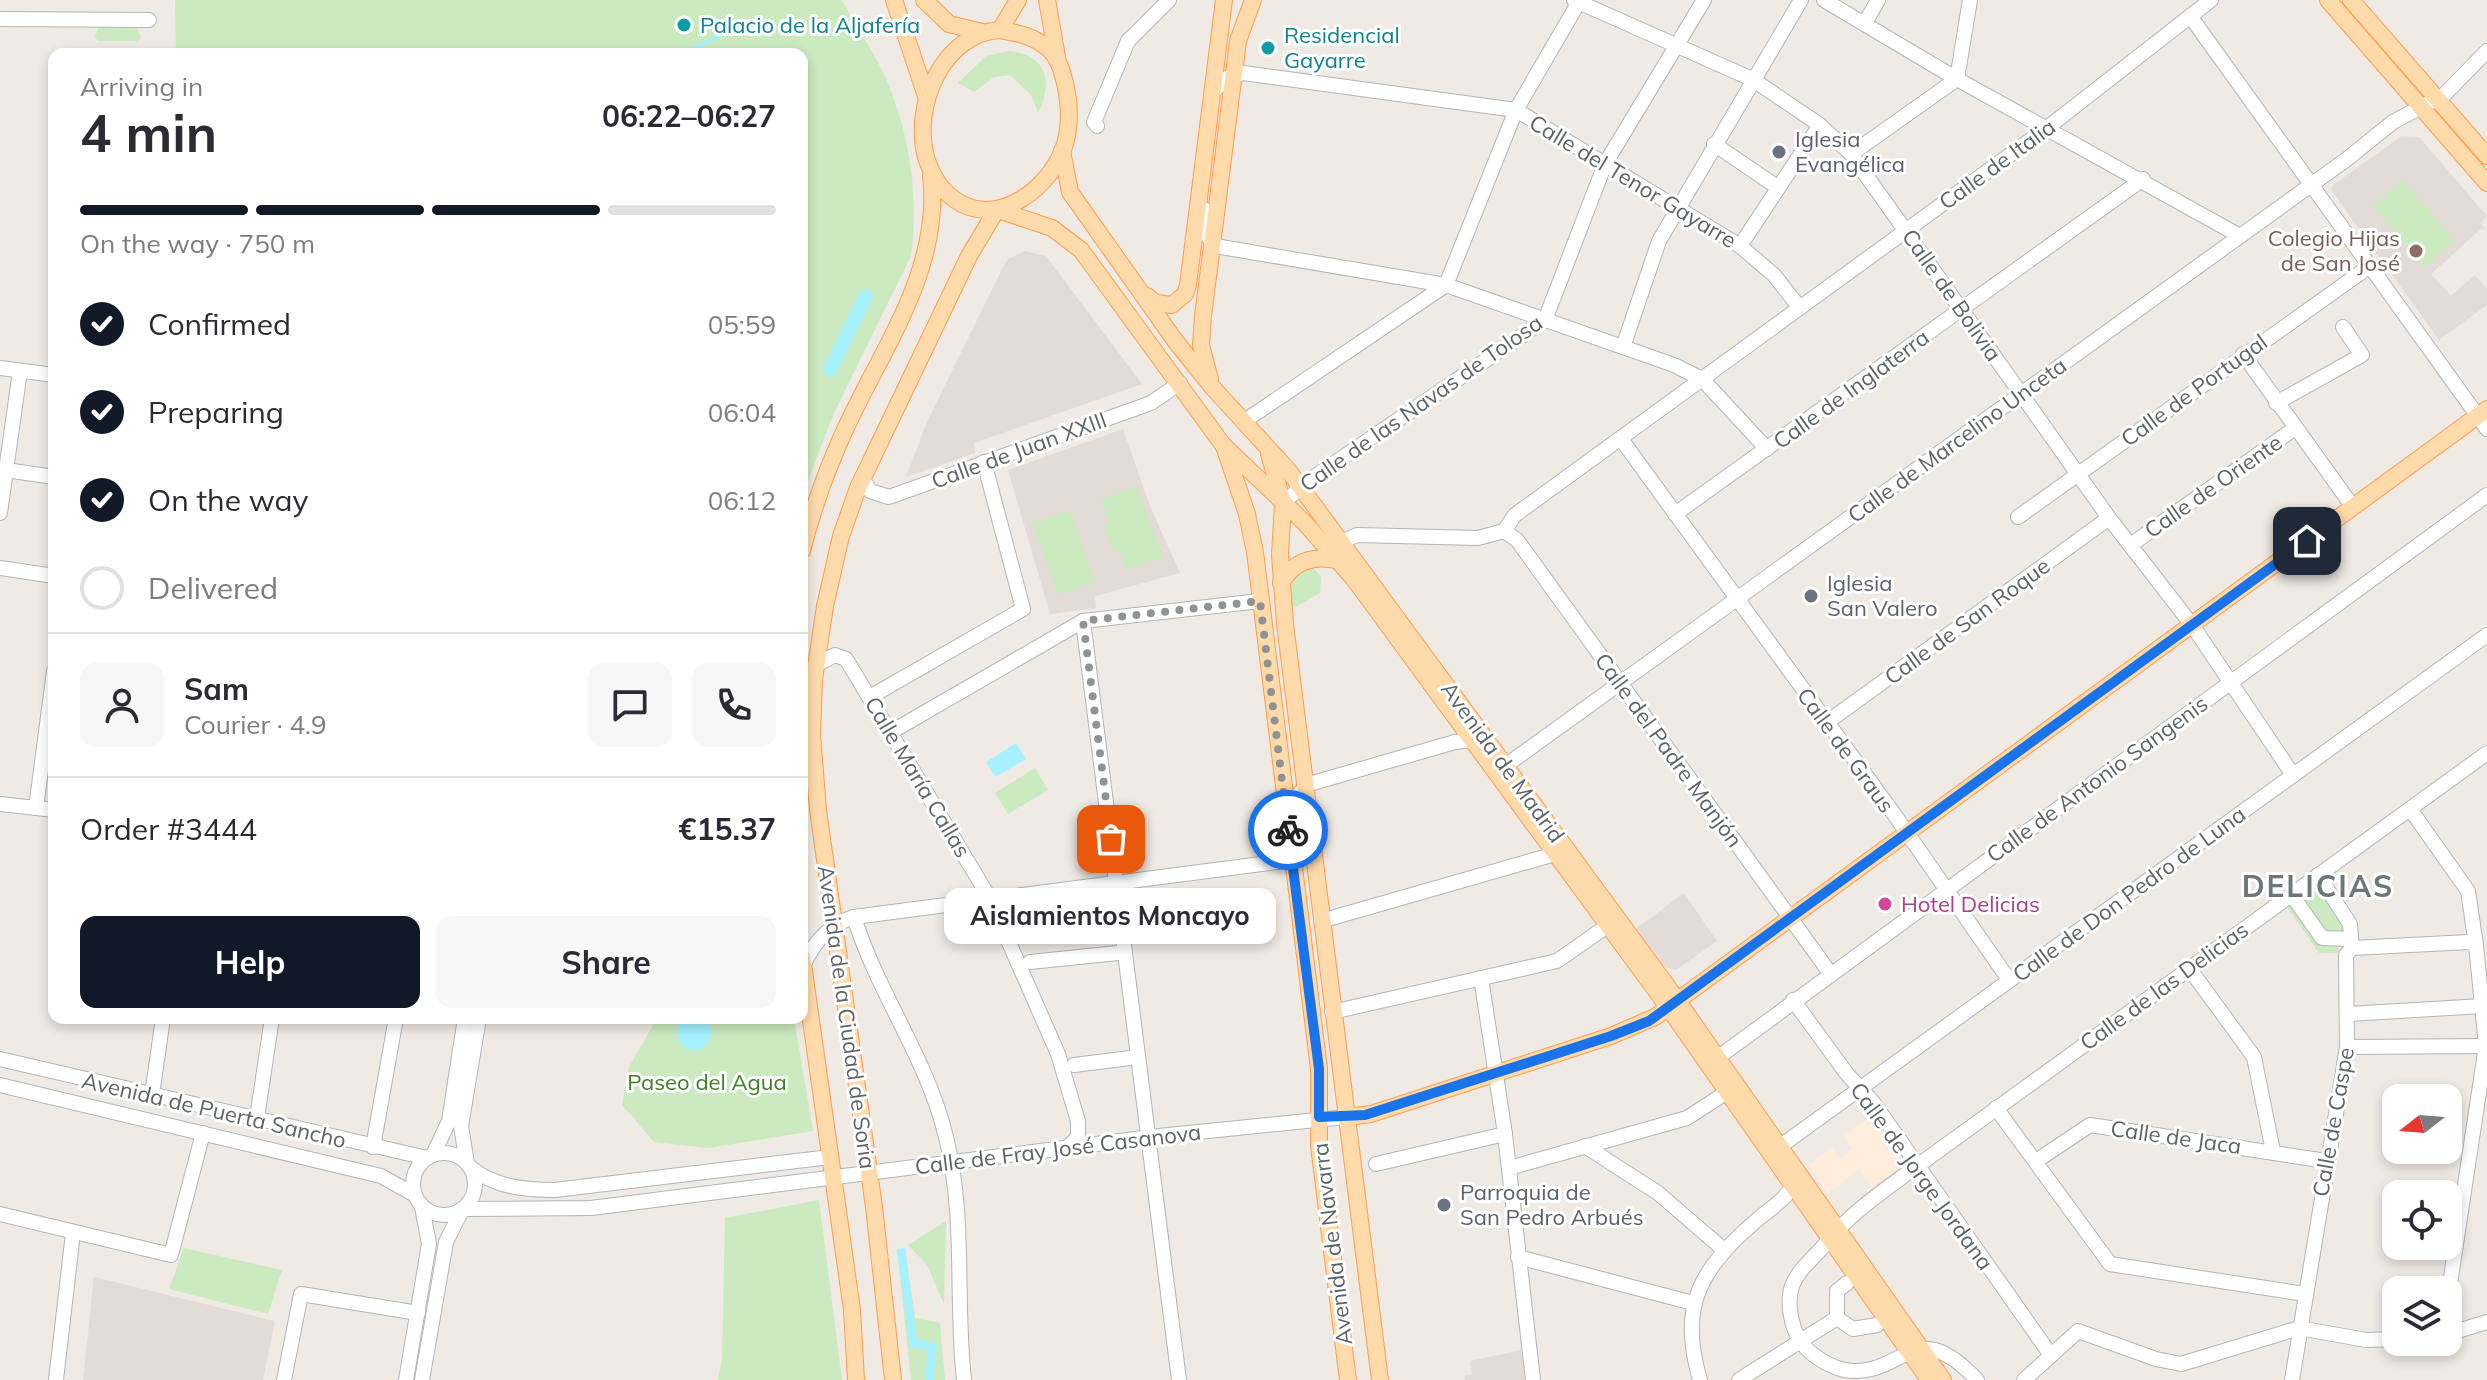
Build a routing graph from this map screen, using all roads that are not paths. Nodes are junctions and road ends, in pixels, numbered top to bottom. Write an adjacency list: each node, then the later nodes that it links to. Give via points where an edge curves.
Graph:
1 (894, 0): 30 (main road)
2 (924, 0): 22 (main road, via 949,24)
3 (1018, 0): 21 (main road)
4 (1047, 0): 25 (main road)
5 (1169, 0): 35 (street, via 1128,41 1103,96)
6 (1224, 0): 29 (main road)
7 (1253, 0): 26 (main road, via 1241,24)
8 (1704, 0): 23 (street, Calle de las Navas de Tolosa)
9 (1801, 0): 27 (street)
10 (1824, 0): 20 (street)
11 (1878, 0): 20 (street)
12 (1970, 0): 28 (street)
13 (2211, 0): 17 (street, Calle de Italia)
14 (2328, 0): 32 (main road)
15 (2351, 0): 31 (main road)
16 (1578, 1): 23 (street, Calle de Bolivia); 33 (street)
17 (2190, 16): 36 (street, Calle de Italia); 46 (street)
18 (0, 19): 19 (street)
19 (149, 20)
20 (1865, 23): 28 (street)
21 (1000, 30): 22 (main road); 25 (main road, via 1039,42)
22 (982, 32): 30 (main road, via 943,64)
23 (1678, 45): 27 (street, Calle de Bolivia); 41 (street, Calle de las Navas de Tolosa)
24 (2487, 51): 31 (street, Calle de Marcelino Unceta)
25 (1057, 59): 38 (main road, via 1069,99)
26 (1234, 74): 29 (street); 33 (street, Calle del Tenor Gayarre); 52 (main road)
27 (1752, 79): 34 (street, Calle de Bolivia); 37 (street)
28 (1957, 79): 36 (street); 39 (street)
29 (1213, 93): 44 (main road)
30 (927, 99): 42 (main road, via 924,146)
31 (2437, 99): 32 (street, Calle de Marcelino Unceta); 40 (main road)
32 (2421, 108): 45 (main road); 46 (street, Calle de Marcelino Unceta, via 2393,122)
33 (1516, 110): 41 (street, Calle del Tenor Gayarre); 55 (street)
34 (1820, 125): 39 (street, Calle de Bolivia); 47 (street)
35 (1097, 126)
36 (2047, 128): 43 (street); 50 (street, Calle de Italia)
37 (1714, 144): 47 (street); 48 (street)
38 (1062, 151): 49 (main road, via 1036,187); 56 (main road, Avenida de Madrid, via 1070,192)
39 (1851, 154): 50 (street, Calle de Bolivia)
40 (2487, 156)
41 (1605, 164): 48 (street, Calle del Tenor Gayarre); 59 (street, Calle de las Navas de Tolosa)
42 (931, 171): 49 (main road, via 954,199 977,210); 92 (main road, via 934,221 924,263 843,434)
43 (2143, 179): 51 (street); 58 (street, Calle de Inglaterra)
44 (1201, 181): 52 (street, via 1204,226); 56 (main road, via 1185,294 1167,306)
45 (2487, 183)
46 (2312, 184): 51 (street, Calle de Marcelino Unceta); 54 (street)
47 (1777, 187): 53 (street)
48 (1679, 208): 53 (street, Calle del Tenor Gayarre); 61 (street, via 1659,241)
49 (998, 211): 67 (main road, Avenida de Madrid, via 1052,228 1081,250); 82 (main road, Avenida de la Ciudad de Soria, via 969,256)
50 (1907, 230): 57 (street, Calle de Italia); 58 (street, Calle de Bolivia)
51 (2240, 236): 69 (street, Calle de Marcelino Unceta)
52 (1212, 244): 55 (street); 68 (main road, via 1201,345)
53 (1740, 246): 57 (street, Calle del Tenor Gayarre, via 1774,275)
54 (2370, 266): 62 (street, Calle de Portugal); 71 (street)
55 (1446, 285): 59 (street); 72 (street)
56 (1141, 292): 68 (main road, Avenida de Madrid)
57 (1799, 307): 66 (street, Calle de Italia)
58 (1964, 309): 69 (street, Calle de Bolivia); 77 (street, Calle de Inglaterra)
59 (1545, 320): 61 (street); 83 (street, Calle de las Navas de Tolosa)
60 (2343, 327): 70 (street, via 2362,355)
61 (1623, 347): 66 (street)
62 (2243, 354): 70 (street); 80 (street, Calle de Portugal)
63 (0, 368): 64 (street)
64 (20, 371): 65 (street); 79 (street)
65 (48, 374)
66 (1702, 379): 74 (street, Calle de Italia); 77 (street)
67 (1180, 383): 75 (main road, Avenida de Madrid); 78 (street, Calle de Juan XXIII, via 1151,403)
68 (1213, 388): 72 (main road, Avenida de Madrid)
69 (2021, 394): 80 (street, Calle de Bolivia); 99 (street, Calle de Marcelino Unceta)
70 (2276, 403): 73 (street)
71 (2484, 418): 86 (main road)
72 (1243, 422): 76 (main road, Avenida de Madrid)
73 (2295, 428): 86 (street); 94 (street, Calle de Oriente)
74 (1621, 439): 88 (street, Calle de Graus); 91 (street, Calle de Italia, via 1515,515)
75 (1223, 445): 85 (main road, Avenida de Madrid); 100 (main road, Avenida de Navarra, via 1250,527)
76 (1265, 446): 83 (main road, Avenida de Madrid); 85 (main road, Avenida de Navarra)
77 (1767, 449): 88 (street, Calle de Inglaterra)
78 (984, 462): 82 (street, Calle de Juan XXIII, via 889,497 870,491); 107 (street, via 1023,609)
79 (6, 470): 81 (street); 87 (street)
80 (2077, 474): 89 (street, Calle de Portugal); 90 (street, Calle de Bolivia)
81 (48, 476)
82 (862, 477): 104 (main road, Avenida de la Ciudad de Soria, via 841,536)
83 (1300, 487): 85 (street, Calle de las Navas de Tolosa); 93 (main road, Avenida de Madrid)
84 (2487, 495): 105 (street, Calle de Antonio Sangenis)
85 (1283, 503): 95 (main road, Avenida de Madrid); 98 (main road, Avenida de Navarra)
86 (2353, 507): 102 (main road)
87 (0, 513)
88 (1675, 514): 99 (street, Calle de Graus)
89 (2018, 517)
90 (2109, 518): 94 (street, Calle de Bolivia); 108 (street, Calle de San Roque)
91 (1504, 531): 93 (street, via 1478,538 1357,535); 106 (street, Calle del Padre Manjón, via 1517,540)
92 (808, 534)
93 (1341, 542): 95 (main road); 111 (main road, Avenida de Madrid)
94 (2132, 544): 102 (street, Calle de Bolivia)
95 (1340, 562): 98 (main road, via 1305,560); 111 (main road, Avenida de Madrid)
96 (0, 568): 97 (street)
97 (48, 575)
98 (1281, 583): 115 (main road, Avenida de Navarra)
99 (1737, 599): 106 (street, Calle de Marcelino Unceta); 108 (street, Calle de Graus)
100 (1260, 601): 101 (street); 120 (main road, Avenida de Navarra)
101 (1083, 621): 110 (street); 125 (street)
102 (2192, 625): 105 (street, Calle de Bolivia); 121 (main road)
103 (2487, 635): 114 (street, Calle de Don Pedro de Luna)
104 (816, 665): 107 (street, Calle María Callas, via 843,656); 132 (main road, Avenida de la Ciudad de Soria, via 814,770)
105 (2231, 682): 114 (street, Calle de Bolivia); 126 (street, Calle de Antonio Sangenis)
106 (1621, 683): 113 (street, Calle de Marcelino Unceta); 130 (street, Calle del Padre Manjón)
107 (870, 697): 110 (street, Calle María Callas)
108 (1826, 723): 121 (street, Calle de Graus)
109 (48, 726): 117 (street)
110 (891, 732): 128 (street, Calle María Callas)
111 (1478, 739): 113 (main road, Avenida de Madrid); 115 (street)
112 (2486, 755): 119 (street, Calle de las Delicias)
113 (1503, 774): 122 (main road, Avenida de Madrid); 145 (main road, Avenida de Madrid)
114 (2293, 775): 142 (street, Calle de Don Pedro de Luna)
115 (1304, 787): 120 (street); 131 (main road, Avenida de Navarra)
116 (0, 804): 117 (street)
117 (36, 808): 118 (street)
118 (48, 809)
119 (2410, 809): 124 (street, Calle de las Delicias); 135 (street, via 2468,891)
120 (1287, 818): 123 (main road, Avenida de Navarra)
121 (1906, 832): 126 (street, Calle de Graus); 130 (main road)
122 (1555, 854): 131 (street); 133 (main road, Avenida de Madrid)
123 (1292, 860): 125 (street); 166 (main road, Avenida de Navarra, via 1319,1069)
124 (2318, 875): 127 (street, Calle de las Delicias); 134 (street, Calle de Caspe, via 2350,924)
125 (1116, 881): 128 (street); 156 (street)
126 (1947, 889): 140 (street, Calle de Antonio Sangenis); 142 (street, Calle de Graus)
127 (2291, 894): 134 (street, via 2322,938); 139 (street, Calle de las Delicias)
128 (989, 897): 129 (street); 175 (street, Calle María Callas, via 1064,1072 1079,1133)
129 (854, 917): 132 (street); 183 (street, via 929,1078)
130 (1790, 917): 140 (street, Calle del Padre Manjón); 145 (main road)
131 (1321, 921): 147 (main road, Avenida de Navarra)
132 (834, 925): 137 (street); 187 (main road, Avenida de la Ciudad de Soria)
133 (1607, 926): 141 (street, via 1557,961); 145 (main road, Avenida de Madrid)
134 (2351, 943): 135 (street); 148 (street, Calle de Caspe, via 2346,955)
135 (2473, 943): 146 (street)
136 (1118, 953): 138 (street)
137 (808, 954)
138 (1030, 962)
139 (2189, 968): 165 (street, Calle de las Delicias); 177 (street, via 2254,1057)
140 (1830, 973): 144 (street, Calle de Antonio Sangenis)
141 (1481, 978): 147 (street); 160 (street)
142 (2009, 980): 162 (street, Calle de Don Pedro de Luna)
143 (808, 997): 180 (main road, Avenida de la Ciudad de Soria)
144 (1793, 1000): 158 (street, Calle de Antonio Sangenis); 162 (street, Calle de Jorge Jordana)
145 (1672, 1003): 158 (main road, Avenida de Madrid); 160 (main road, via 1634,1028)
146 (2483, 1006): 148 (street); 154 (street)
147 (1332, 1012): 167 (main road, Avenida de Navarra)
148 (2348, 1014): 155 (street, Calle de Caspe)
149 (162, 1024): 164 (street)
150 (271, 1024): 168 (street)
151 (395, 1024): 174 (street)
152 (464, 1024): 170 (street)
153 (478, 1024): 185 (street, via 461,1126)
154 (2487, 1046): 155 (street); 201 (street)
155 (2347, 1047): 182 (street, Calle de Caspe)
156 (1138, 1057): 159 (street); 172 (street)
157 (0, 1059): 164 (street, Avenida de Puerta Sancho)
158 (1712, 1061): 163 (main road, Avenida de Madrid); 176 (main road, Avenida de Madrid)
159 (1074, 1065)
160 (1496, 1072): 167 (main road, via 1371,1114); 171 (street)
161 (0, 1085): 169 (street, Avenida de Puerta Sancho)
162 (1860, 1089): 176 (street, Calle de Don Pedro de Luna); 214 (street, Calle de Jorge Jordana)
163 (1727, 1092): 173 (street, via 1687,1118); 176 (main road, Avenida de Madrid)
164 (152, 1095): 168 (street, Avenida de Puerta Sancho)
165 (1996, 1108): 181 (street); 195 (street, Calle de las Delicias)
166 (1319, 1117): 167 (street, Calle de Fray José Casanova); 172 (street, Calle de Fray José Casanova); 223 (main road, Avenida de Navarra)
167 (1346, 1117): 224 (main road, Avenida de Navarra)
168 (257, 1118): 174 (street, Avenida de Puerta Sancho)
169 (203, 1133): 189 (street, Avenida de Puerta Sancho); 196 (street, via 171,1255)
170 (443, 1134): 178 (street); 179 (street)
171 (1505, 1134): 184 (street); 186 (street)
172 (1148, 1139): 175 (street, Calle de Fray José Casanova); 222 (street)
173 (1585, 1146): 186 (street); 199 (street, via 1658,1193)
174 (373, 1147): 178 (street, Avenida de Puerta Sancho)
175 (1068, 1147): 183 (street, Calle de Fray José Casanova)
176 (1776, 1150): 190 (main road, Avenida de Madrid); 195 (main road, Avenida de Madrid)
177 (2273, 1151): 181 (street, Calle de Jaca, via 2090,1125); 182 (street, Calle de Jaca)
178 (401, 1154): 179 (street, Avenida de Puerta Sancho)
179 (430, 1156): 185 (street, via 451,1154); 191 (street, via 414,1177)
180 (830, 1157): 185 (street, via 555,1190 515,1187 482,1177); 188 (main road, Avenida de la Ciudad de Soria)
181 (2036, 1161): 203 (street, via 2110,1264)
182 (2326, 1161): 203 (street, Calle de Caspe)
183 (952, 1162): 187 (street, Calle de Fray José Casanova); 221 (street, via 961,1228)
184 (1376, 1164)
185 (469, 1166): 193 (street, via 475,1187)
186 (1509, 1168): 200 (street)
187 (868, 1173): 188 (street, Calle de Fray José Casanova); 220 (main road, Avenida de la Ciudad de Soria)
188 (833, 1178): 192 (street, Calle de Fray José Casanova, via 591,1208); 219 (main road, Avenida de la Ciudad de Soria)
189 (393, 1181): 191 (street, Avenida de Puerta Sancho); 198 (street)
190 (1793, 1185): 195 (main road, Avenida de Madrid); 199 (street)
191 (419, 1201): 193 (street, via 441,1215); 198 (street)
192 (490, 1208): 193 (street, Calle de Fray José Casanova); 197 (street)
193 (462, 1210): 197 (street)
194 (0, 1214): 196 (street)
195 (1834, 1232): 212 (street, Calle de las Delicias, via 1808,1258 1791,1289 1791,1316); 213 (main road, Avenida de Madrid)
196 (73, 1233): 215 (street)
197 (449, 1235): 218 (street)
198 (429, 1244): 205 (street)
199 (1723, 1249): 204 (street)
200 (1518, 1257): 204 (street); 225 (street)
201 (2451, 1276)
202 (1847, 1283): 206 (street, via 1837,1291)
203 (2305, 1294): 209 (street, Calle de Caspe)
204 (1693, 1303): 226 (street, via 1692,1337)
205 (418, 1313): 216 (street, via 301,1294); 217 (street)
206 (1837, 1318): 208 (street, via 1853,1329); 212 (street)
207 (2487, 1322): 210 (street)
208 (1877, 1325)
209 (2299, 1328): 211 (street); 214 (street, via 2181,1364 2083,1331); 232 (street, Calle de Caspe)
210 (2462, 1330)
211 (2382, 1339)
212 (1799, 1341): 213 (street, via 1819,1359 1853,1371 1879,1367); 227 (street)
213 (1916, 1351): 228 (main road, Avenida de Madrid); 229 (main road, Avenida de Madrid); 230 (street, via 1950,1354)
214 (2050, 1354): 231 (street)
215 (56, 1380)
216 (284, 1380)
217 (406, 1380)
218 (422, 1380)
219 (856, 1380)
220 (893, 1380)
221 (964, 1380)
222 (1179, 1380)
223 (1348, 1380)
224 (1380, 1380)
225 (1533, 1380)
226 (1700, 1380)
227 (1739, 1380)
228 (1929, 1380)
229 (1943, 1380)
230 (1977, 1380)
231 (2024, 1380)
232 (2292, 1380)

